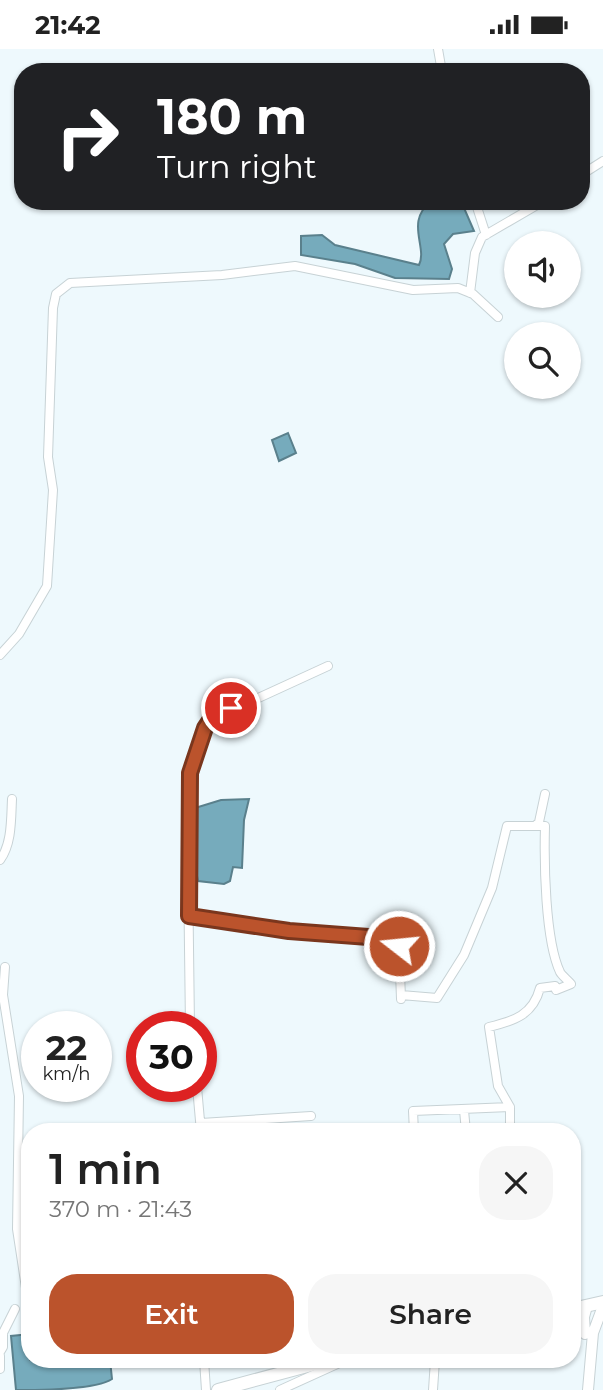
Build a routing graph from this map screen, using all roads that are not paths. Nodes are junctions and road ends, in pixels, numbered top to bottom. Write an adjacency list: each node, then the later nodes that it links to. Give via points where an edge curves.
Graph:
1 (478, 210): 3 (street)
2 (532, 210): 3 (street)
3 (486, 235): 4 (street, via 475,253)
4 (470, 293): 5 (street); 6 (street, via 458,288 413,290 295,266 70,283 61,289 52,308 48,457 53,490 47,586 19,634)
5 (498, 317)
6 (0, 655)
7 (328, 666): 12 (street, via 225,709 205,728 187,788)
8 (545, 793): 10 (street)
9 (12, 799): 11 (street, via 10,833)
10 (535, 826): 12 (street, via 508,826 492,888 464,955 437,998 401,997 395,939 289,931); 16 (street, via 545,826 554,946 560,972 571,984 561,990 540,988 533,1007 523,1015 489,1027 498,1086)
11 (0, 860)
12 (189, 916): 14 (street)
13 (5, 967): 24 (street, via 3,995 19,1096 17,1229)
14 (190, 1011)
15 (198, 1102): 19 (street)
16 (510, 1107): 21 (street, via 412,1111); 23 (street)
17 (464, 1110): 22 (street)
18 (311, 1116): 20 (street)
19 (201, 1123)
20 (247, 1123)
21 (413, 1123)
22 (465, 1123)
23 (510, 1123)
24 (21, 1253)
25 (603, 1304): 27 (highway); 34 (main road, via 593,1333)
26 (21, 1306): 29 (street)
27 (587, 1306): 28 (highway); 32 (main road)
28 (581, 1308)
29 (15, 1309): 30 (street); 33 (street, via 3,1333)
30 (1, 1323)
31 (581, 1325): 32 (highway)
32 (584, 1330): 34 (main road)
33 (0, 1354): 39 (street)
34 (591, 1361): 44 (main road)
35 (205, 1368): 41 (street)
36 (300, 1368): 40 (highway)
37 (329, 1368): 42 (street)
38 (434, 1368): 43 (street)
39 (0, 1369)
40 (223, 1389)
41 (206, 1390)
42 (281, 1390)
43 (433, 1390)
44 (589, 1390)

